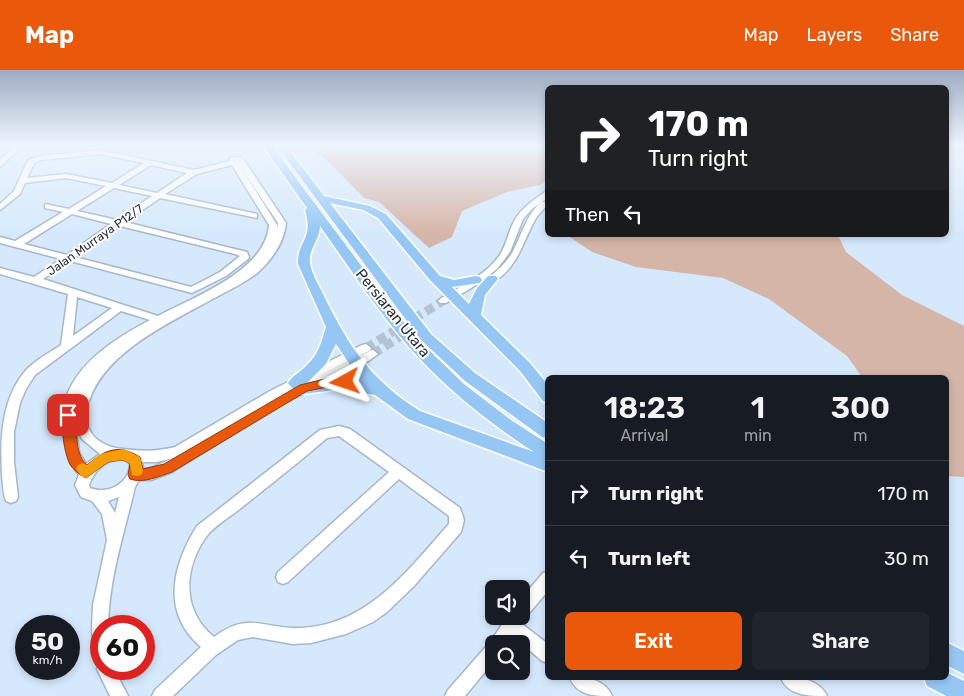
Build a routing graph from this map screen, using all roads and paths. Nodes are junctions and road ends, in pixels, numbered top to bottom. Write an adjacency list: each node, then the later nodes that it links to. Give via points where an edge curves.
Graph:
1 (25, 175): 7 (street)
2 (129, 175): 8 (street)
3 (189, 175): 9 (street, Jalan Murraya P12/7)
4 (242, 175): 30 (street, Jalan Murraya P12/7, via 273,225 270,242 247,270)
5 (292, 175): 11 (main road, Persiaran Utara)
6 (298, 175): 11 (main road, Persiaran Utara)
7 (23, 181): 8 (street, via 66,176); 14 (street, via 17,192)
8 (113, 185): 9 (street); 15 (street)
9 (159, 196): 16 (street); 17 (street, Jalan Murraya P12/7)
10 (545, 196): 25 (street, via 526,209 517,222 501,260)
11 (314, 201): 22 (main road, via 375,211); 31 (main road, via 314,233 306,250 304,265); 38 (main road, Persiaran Utara, via 426,337 470,377); 39 (main road, Persiaran Utara, via 396,322 424,354 505,425)
12 (545, 203): 23 (street, via 528,223 509,264)
13 (48, 206): 15 (street)
14 (0, 208)
15 (69, 211): 17 (street); 19 (street)
16 (254, 216)
17 (117, 223): 20 (street, Jalan Murraya P12/7); 20 (street, via 238,252 245,257 223,274 192,290)
18 (0, 240): 19 (street)
19 (17, 244): 20 (street)
20 (69, 257): 24 (street, Jalan Murraya P12/7)
21 (0, 272): 24 (street)
22 (434, 277): 25 (main road, via 454,284); 27 (main road)
23 (492, 279): 27 (street); 29 (main road, via 477,296)
24 (36, 280): 26 (street)
25 (476, 280): 27 (street)
26 (73, 293): 28 (street); 32 (street)
27 (451, 301): 29 (main road)
28 (120, 307): 30 (street); 32 (street)
29 (474, 316): 37 (main road, via 520,361)
30 (162, 320): 40 (street, via 120,349 102,367 85,393 80,411 81,430 88,440); 44 (street, via 111,348 93,364 78,386 68,415 69,431 76,462)
31 (332, 328): 34 (main road); 35 (main road, via 326,355)
32 (66, 347): 46 (street, via 31,372 10,411 5,435)
33 (370, 351): 34 (street)
34 (353, 361): 35 (street); 36 (main road)
35 (300, 386): 36 (main road, via 356,383); 41 (street, via 251,407 178,451 156,457); 45 (street, via 167,468)
36 (380, 390): 42 (main road, via 398,406 414,414)
37 (545, 393)
38 (545, 430)
39 (545, 450)
40 (112, 455): 41 (street); 44 (street)
41 (133, 457): 45 (street, via 137,465)
42 (545, 464)
43 (399, 471): 49 (street); 56 (street, via 455,512 457,520 456,527 395,593 356,622 316,634 286,636 244,629 228,635); 56 (street, via 346,433 331,432 318,438 202,531 190,549 183,569 181,599 192,627)
44 (86, 473): 47 (street, via 82,486 84,492)
45 (132, 479): 47 (street, via 111,495); 48 (street)
46 (11, 497)
47 (97, 498): 48 (street, via 112,522)
48 (113, 542): 52 (street)
49 (283, 577)
50 (545, 582): 51 (street)
51 (530, 601)
52 (99, 615)
53 (512, 625): 55 (street)
54 (523, 625): 57 (street)
55 (504, 635)
56 (214, 648): 67 (street)
57 (545, 651)
58 (949, 655): 60 (main road)
59 (485, 659): 68 (street)
60 (964, 663)
61 (111, 680): 66 (street)
62 (581, 680): 69 (street)
63 (792, 680): 70 (street)
64 (939, 680): 65 (main road)
65 (964, 693)
66 (119, 696)
67 (162, 696)
68 (454, 696)
69 (603, 696)
70 (818, 696)

